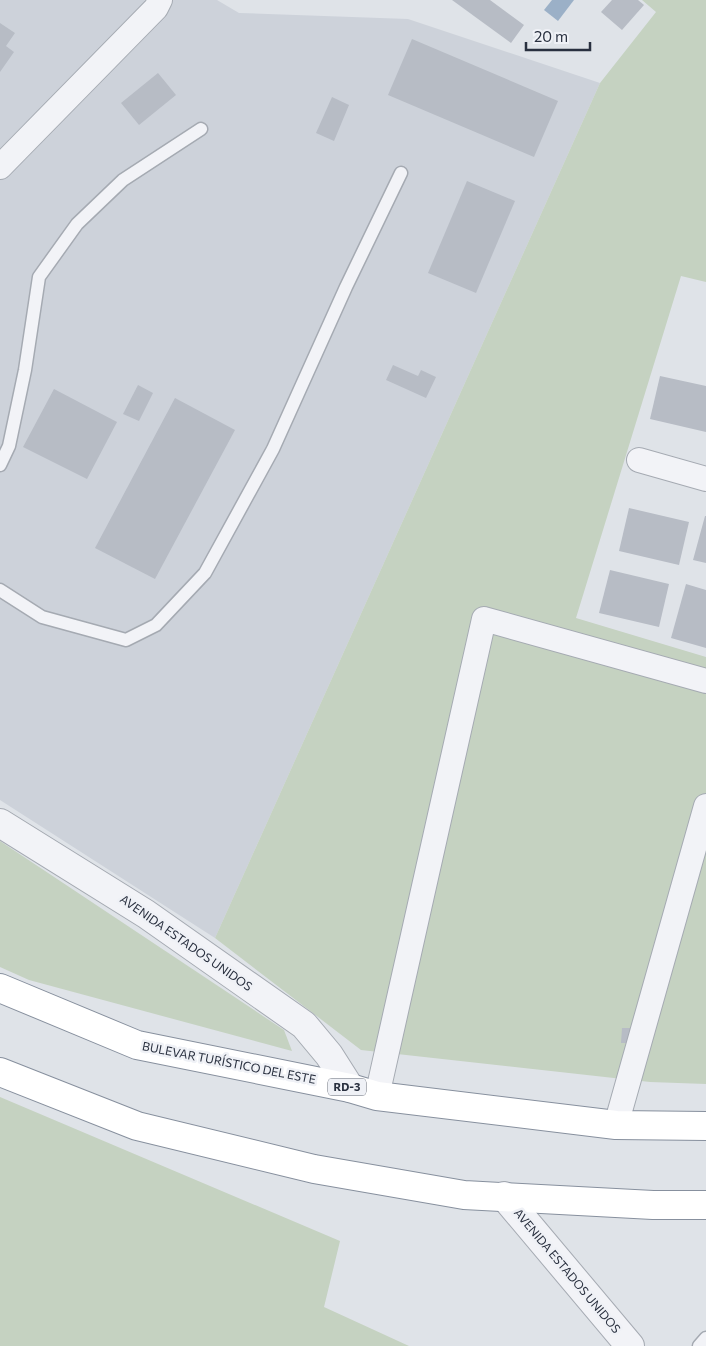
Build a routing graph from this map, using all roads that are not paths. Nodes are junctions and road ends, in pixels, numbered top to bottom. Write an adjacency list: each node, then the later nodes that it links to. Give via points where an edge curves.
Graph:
1 (160, 0): 3 (street, via 156,8)
2 (201, 129): 6 (lane, via 123,180 77,224 39,277 10,446)
3 (0, 167)
4 (401, 173): 8 (lane, via 273,449 205,574 156,625 126,640 42,617)
5 (639, 460): 7 (street)
6 (0, 465)
7 (706, 478)
8 (0, 590)
9 (706, 682): 15 (street, via 484,618)
10 (706, 806): 16 (street)
11 (0, 823): 14 (street, AVENIDA ESTADOS UNIDOS, via 146,914 304,1025 330,1055)
12 (0, 988): 14 (highway, BULEVAR TURÍSTICO DEL ESTE / RD-3, via 138,1045)
13 (0, 1072): 18 (highway, via 137,1126 314,1169 464,1195)
14 (350, 1088): 15 (highway, BULEVAR TURÍSTICO DEL ESTE / RD-3)
15 (377, 1096): 16 (highway, BULEVAR TURÍSTICO DEL ESTE / RD-3)
16 (616, 1125): 17 (highway, BULEVAR TURÍSTICO DEL ESTE / RD-3)
17 (706, 1126)
18 (504, 1196): 19 (highway); 21 (street, AVENIDA ESTADOS UNIDOS)
19 (706, 1205)
20 (706, 1338): 22 (lane)
21 (630, 1346)
22 (699, 1346)

